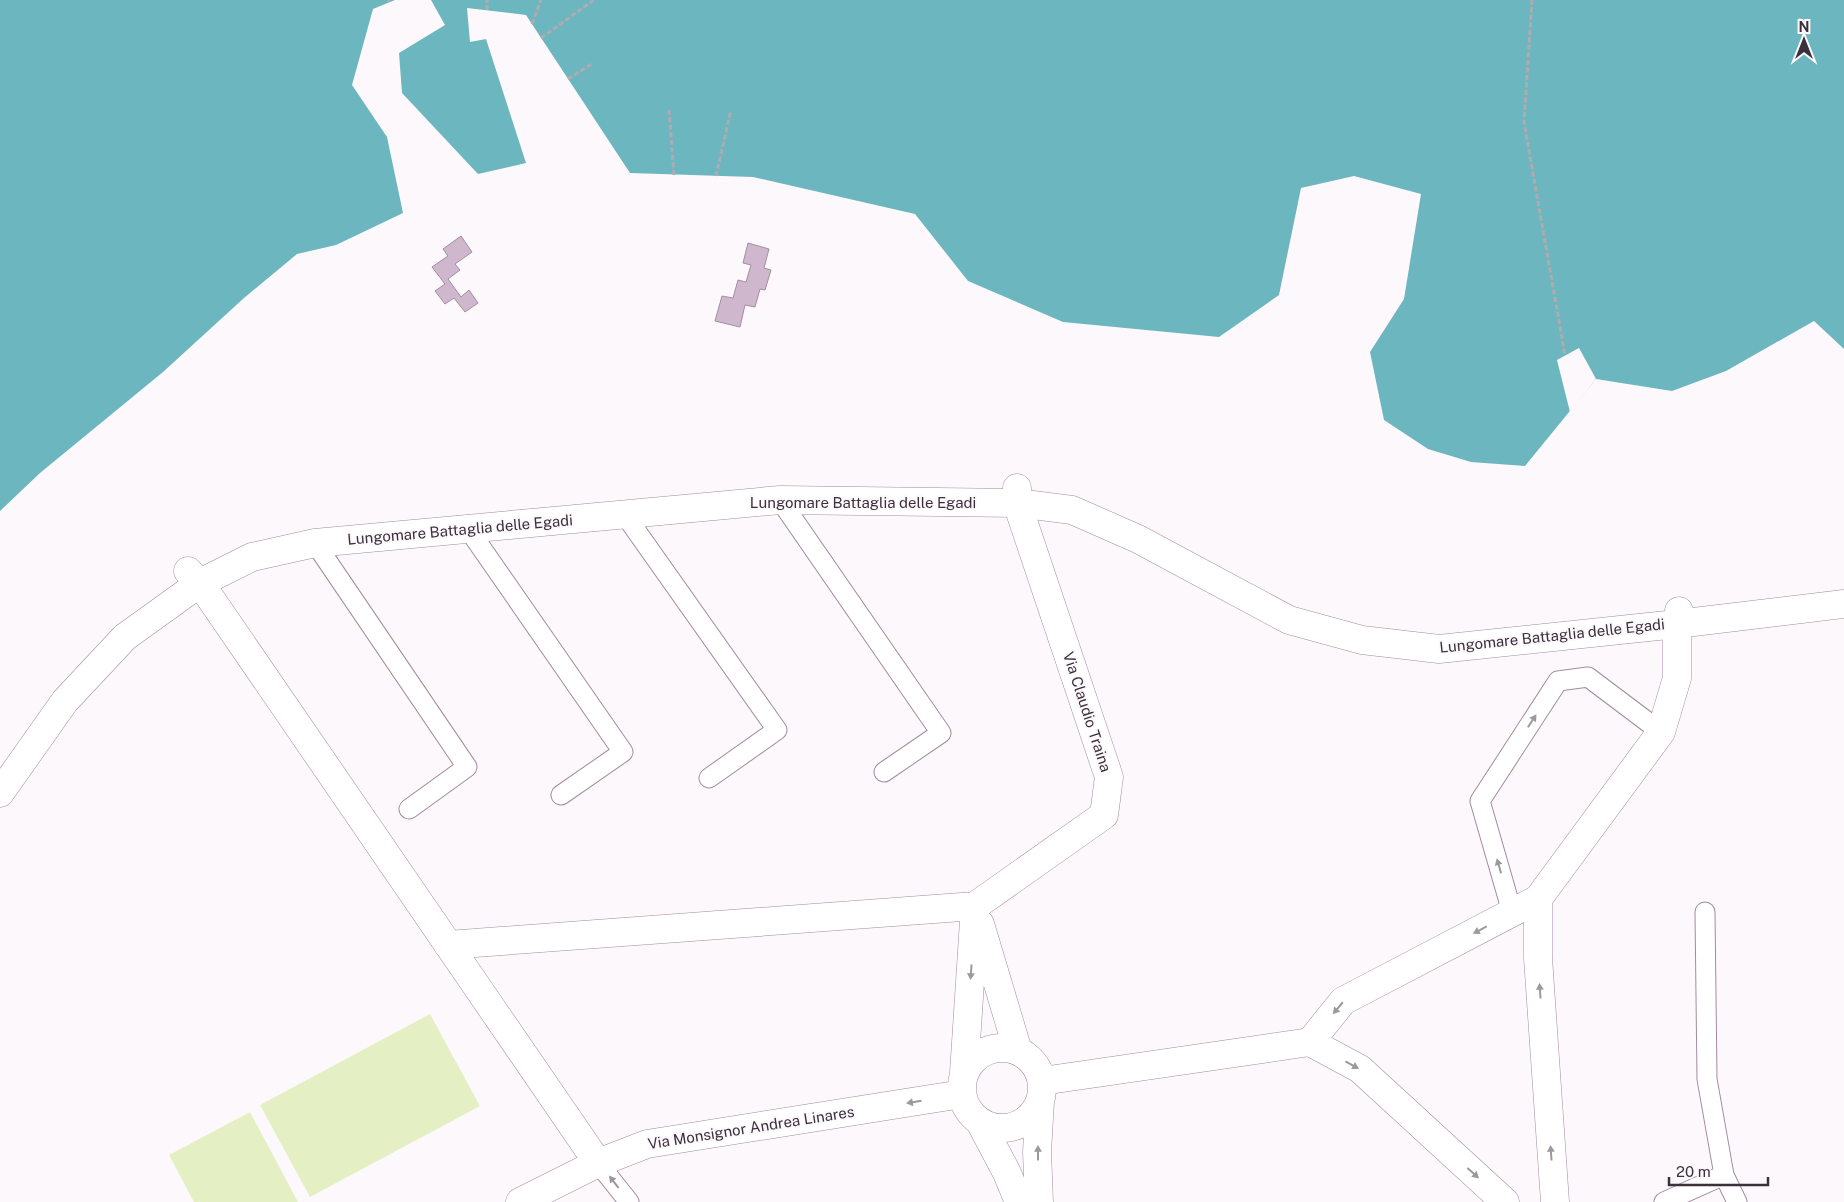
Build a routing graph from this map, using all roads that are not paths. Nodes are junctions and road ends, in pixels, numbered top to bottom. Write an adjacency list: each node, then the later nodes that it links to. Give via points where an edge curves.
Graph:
1 (1017, 495): 2 (street, Lungomare Battaglia delle Egadi); 8 (street, Lungomare Battaglia delle Egadi, via 1072,510 1138,539 1289,620 1362,640 1438,649); 16 (street, Via Claudio Traina, via 1109,777 1104,815)
2 (780, 500): 3 (street, Lungomare Battaglia delle Egadi); 10 (lane, via 941,733)
3 (625, 515): 4 (street, Lungomare Battaglia delle Egadi); 11 (lane, via 778,730)
4 (469, 530): 5 (street, Lungomare Battaglia delle Egadi); 13 (lane, via 623,752)
5 (315, 544): 6 (street, Lungomare Battaglia delle Egadi, via 252,556); 14 (lane, via 468,768)
6 (194, 577): 12 (street, Lungomare Battaglia delle Egadi, via 126,637 65,701); 19 (street)
7 (1844, 604): 8 (street, Lungomare Battaglia delle Egadi)
8 (1678, 618): 9 (street, via 1677,678)
9 (1661, 732): 15 (street); 17 (lane, one-way to 9, via 1480,801 1558,681 1588,677)
10 (884, 772)
11 (709, 778)
12 (0, 793)
13 (561, 795)
14 (409, 809)
15 (1538, 899): 17 (street); 33 (street, one-way to 15, via 1538,958)
16 (975, 906): 19 (street); 21 (street); 22 (street, one-way to 22)
17 (1512, 912): 20 (street, one-way to 20, via 1343,1001)
18 (1705, 912): 26 (lane, via 1707,1079)
19 (448, 945): 25 (street)
20 (1310, 1042): 23 (street); 32 (street, one-way to 32, via 1360,1069)
21 (1018, 1051): 22 (street, via 987,1050 978,1056); 23 (street, via 1034,1063)
22 (963, 1084): 24 (street, via 971,1115); 25 (street, Via Monsignor Andrea Linares, one-way to 25, via 647,1144)
23 (1041, 1091): 24 (street, via 1036,1110 1021,1124 1001,1128); 31 (street, one-way to 23, via 1037,1152)
24 (980, 1122): 30 (street)
25 (598, 1163): 27 (street, Via Monsignor Andrea Linares); 29 (lane, one-way to 25)
26 (1724, 1175): 34 (lane); 35 (lane)
27 (552, 1195): 28 (street, Via Monsignor Andrea Linares)
28 (520, 1202)
29 (629, 1202)
30 (1019, 1202)
31 (1039, 1202)
32 (1505, 1202)
33 (1555, 1202)
34 (1664, 1202)
35 (1737, 1202)

